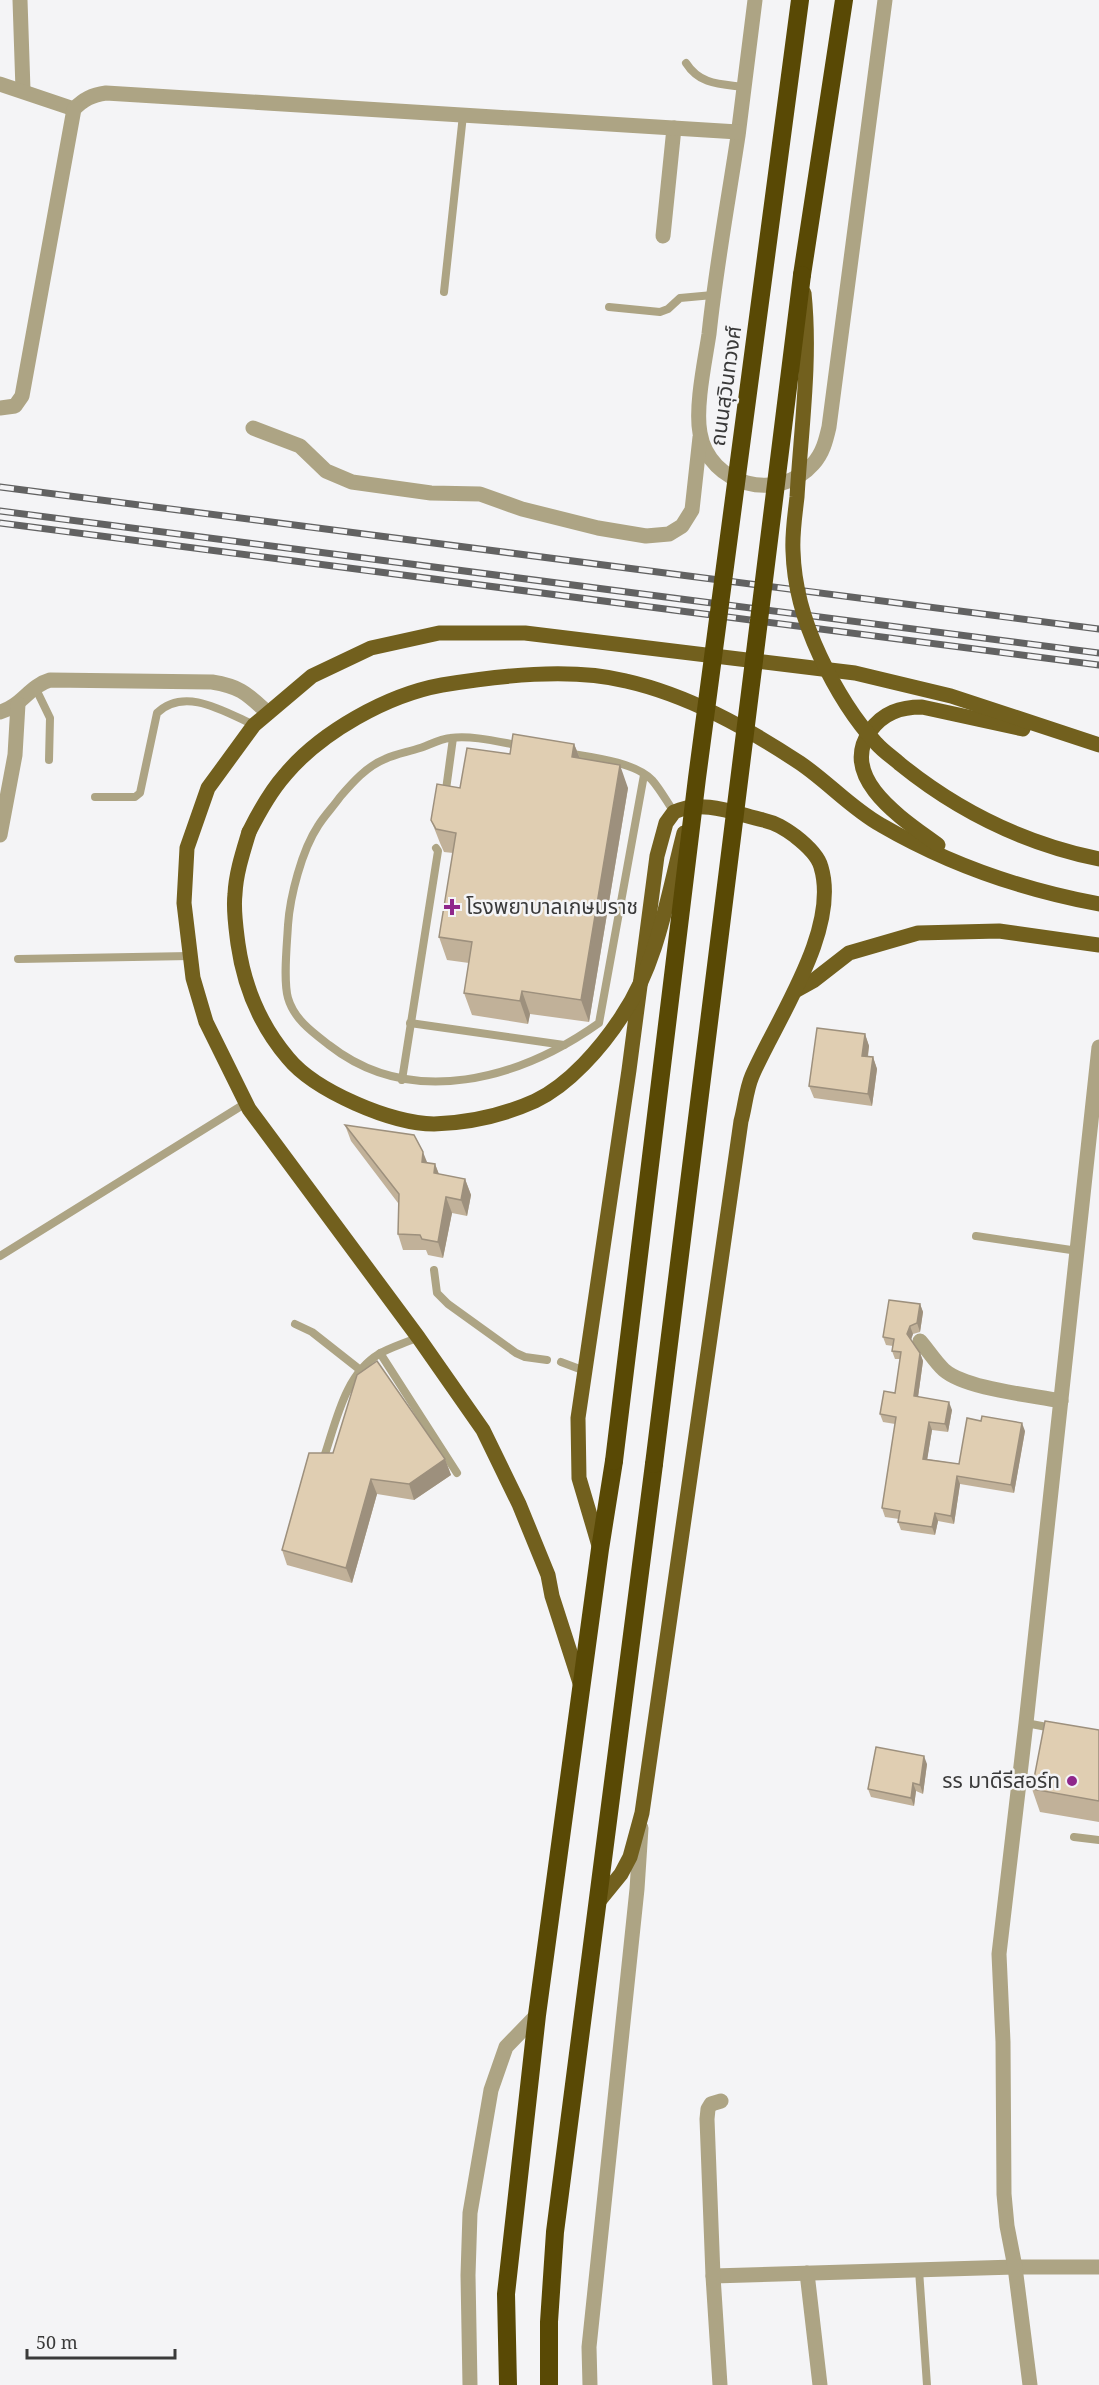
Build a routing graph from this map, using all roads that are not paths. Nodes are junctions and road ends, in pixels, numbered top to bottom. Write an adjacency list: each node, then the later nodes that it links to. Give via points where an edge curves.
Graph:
1 (20, 0): 9 (street)
2 (755, 0): 8 (street)
3 (800, 0): 33 (highway, ถนนสุวินทวงศ์, bridge)
4 (844, 0): 15 (highway)
5 (885, 0): 21 (street, via 825,446 814,464 799,477 780,485 760,486 739,482 721,470 707,454)
6 (686, 63): 8 (lane, via 699,78 710,83)
7 (0, 84): 9 (street)
8 (744, 87): 13 (street)
9 (23, 90): 10 (street)
10 (74, 109): 11 (street, via 83,100 106,93); 19 (street, via 22,396 15,406)
11 (463, 115): 12 (street); 16 (lane)
12 (674, 128): 13 (street); 14 (street)
13 (738, 132): 17 (street)
14 (663, 236)
15 (802, 275): 39 (main road, bridge, via 807,320 793,551 799,597 811,637 831,680 878,745 942,795 1031,840); 73 (highway, bridge)
16 (444, 292)
17 (713, 295): 18 (lane, via 680,298 660,312); 21 (street)
18 (609, 307)
19 (0, 408)
20 (253, 428): 21 (street, via 300,446 326,471 352,482 431,493 480,494 588,526 646,536 669,534 682,526 692,510)
21 (700, 434)
22 (35, 687): 23 (street); 25 (street, via 50,680 212,682 245,692); 31 (lane, via 50,718)
23 (18, 704): 24 (street); 37 (street, via 15,754)
24 (0, 712)
25 (268, 713): 26 (main road); 28 (main road, via 312,676 371,648 439,633 525,633 855,673 951,696)
26 (254, 725): 34 (lane, via 192,700 165,705 157,713 140,793 135,797); 43 (main road, via 208,788 187,848 184,903)
27 (453, 738): 29 (lane); 35 (lane); 49 (lane, via 383,759 350,785 317,827 289,907 288,997 297,1017 340,1053)
28 (1099, 745): 40 (main road, via 922,707 905,707 876,723 866,737 862,753 870,785 887,807)
29 (528, 747)
30 (560, 752): 32 (lane, via 631,767)
31 (49, 760)
32 (644, 775): 36 (lane); 47 (lane, via 599,1023)
33 (698, 778): 40 (main road, bridge, via 648,966 623,1015 600,1047 537,1100 469,1121 432,1124 391,1116 353,1103 320,1085 289,1060 258,1010 243,973 234,895 249,832 264,803 286,774 316,746 384,703 426,688 480,679 573,675 625,680 740,726 802,764 880,825); 66 (highway, ถนนสุวินทวงศ์, bridge)
34 (95, 797)
35 (445, 797)
36 (674, 812): 45 (main road, via 700,806 777,824 805,844 821,865 822,913); 62 (main road, via 666,824 657,856)
37 (0, 835)
38 (436, 848): 46 (lane)
39 (1099, 859)
40 (966, 866): 41 (main road, via 1018,884)
41 (1099, 904)
42 (1099, 945): 45 (main road, via 999,931 918,933 849,953)
43 (190, 956): 44 (lane); 50 (main road, via 206,1022)
44 (18, 959)
45 (795, 991): 70 (main road, via 751,1078 741,1121)
46 (410, 1023): 47 (lane); 49 (lane)
47 (564, 1045): 49 (lane, via 512,1068 462,1081)
48 (1099, 1047): 52 (street)
49 (402, 1080)
50 (246, 1103): 53 (lane); 56 (main road)
51 (976, 1236): 52 (lane)
52 (1078, 1251): 63 (street)
53 (0, 1256)
54 (434, 1270): 59 (lane, via 437,1293 448,1304 516,1353)
55 (295, 1324): 61 (lane, via 312,1332)
56 (418, 1337): 58 (lane); 67 (main road, via 483,1430 519,1504 548,1575)
57 (920, 1341): 63 (street, via 944,1370 956,1378)
58 (380, 1353): 61 (lane); 65 (lane)
59 (547, 1360)
60 (561, 1362): 62 (lane)
61 (359, 1370): 64 (lane, via 348,1388)
62 (585, 1371): 66 (main road, via 578,1418 579,1478)
63 (1061, 1401): 68 (street)
64 (323, 1460)
65 (457, 1473)
66 (600, 1549): 67 (highway, ถนนสุวินทวงศ์)
67 (582, 1689): 74 (highway, ถนนสุวินทวงศ์)
68 (1026, 1723): 69 (lane); 76 (street, via 999,1954 1004,2194)
69 (1057, 1729)
70 (642, 1813): 73 (main road, via 630,1857); 84 (street, via 638,1890 589,2347)
71 (1074, 1837): 72 (lane)
72 (1099, 1840)
73 (599, 1901): 83 (highway, via 555,2232)
74 (537, 2015): 81 (street, via 506,2047 491,2090 471,2213); 82 (highway, ถนนสุวินทวงศ์, via 506,2294)
75 (721, 2101): 80 (street, via 711,2104 707,2119)
76 (1015, 2267): 77 (street); 78 (street); 88 (street)
77 (1099, 2267)
78 (919, 2270): 79 (street); 87 (lane)
79 (807, 2273): 80 (street); 86 (street)
80 (713, 2276): 85 (street)
81 (470, 2385)
82 (507, 2385)
83 (549, 2385)
84 (590, 2385)
85 (720, 2385)
86 (819, 2385)
87 (927, 2385)
88 (1030, 2385)

